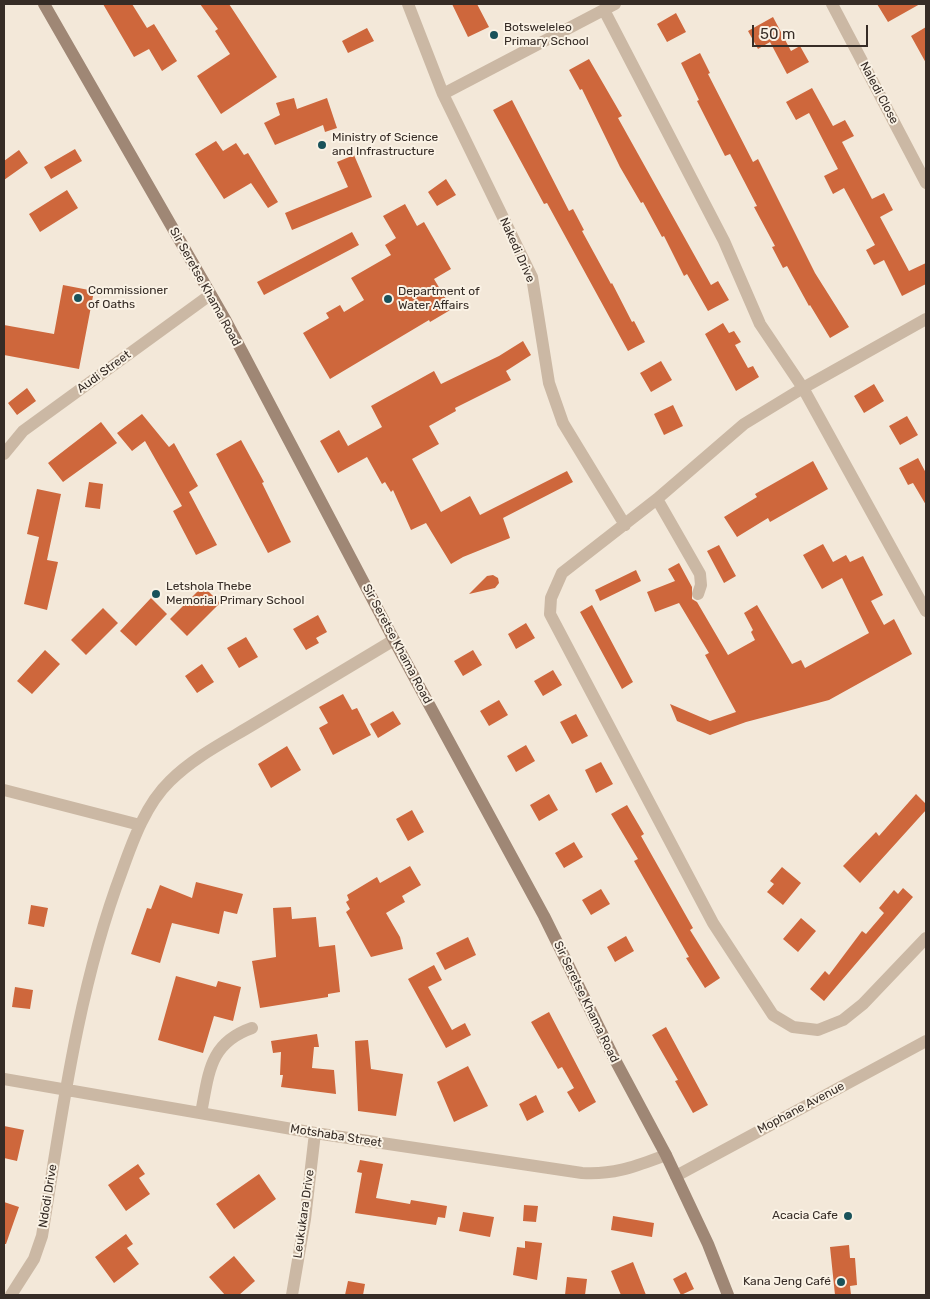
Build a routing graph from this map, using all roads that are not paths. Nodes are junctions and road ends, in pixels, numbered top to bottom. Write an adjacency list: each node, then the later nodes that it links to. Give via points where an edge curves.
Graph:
1 (44, 4): 8 (main road, Sir Seretse Khama Road)
2 (408, 4): 6 (street, Nakedi Drive)
3 (615, 4): 5 (street)
4 (832, 4): 7 (street, Naledi Close)
5 (604, 10): 6 (street); 10 (street, via 724,241 760,324)
6 (443, 94): 13 (street, Nakedi Drive, via 532,277 549,383 563,423)
7 (926, 183)
8 (210, 295): 11 (street, Audi Street, via 23,431); 16 (main road, Sir Seretse Khama Road)
9 (926, 320): 10 (street)
10 (803, 388): 12 (street, via 744,424); 15 (street)
11 (6, 447)
12 (657, 499): 13 (street); 14 (street, via 700,574)
13 (625, 524): 19 (street, via 562,573 551,598 550,614 713,923 773,1016 793,1028 818,1030 843,1020 863,1004)
14 (698, 594)
15 (926, 612)
16 (394, 640): 18 (street, Ndodi Drive, via 179,772); 26 (main road, Sir Seretse Khama Road, via 544,916)
17 (4, 790): 18 (street)
18 (140, 826): 23 (street, Ndodi Drive, via 91,963)
19 (926, 938)
20 (252, 1028): 24 (street, via 237,1033 214,1056)
21 (926, 1040): 27 (street, Mophane Avenue)
22 (4, 1079): 23 (street, Motshaba Street)
23 (65, 1090): 24 (street, Motshaba Street); 28 (street, Ndodi Drive, via 42,1236 34,1259)
24 (201, 1113): 25 (street, Motshaba Street)
25 (315, 1133): 26 (street, Motshaba Street, via 582,1174 625,1170); 29 (street, Leukukara Drive)
26 (666, 1155): 27 (main road, Sir Seretse Khama Road)
27 (676, 1176): 30 (main road, Sir Seretse Khama Road)
28 (11, 1295)
29 (292, 1295)
30 (728, 1295)

